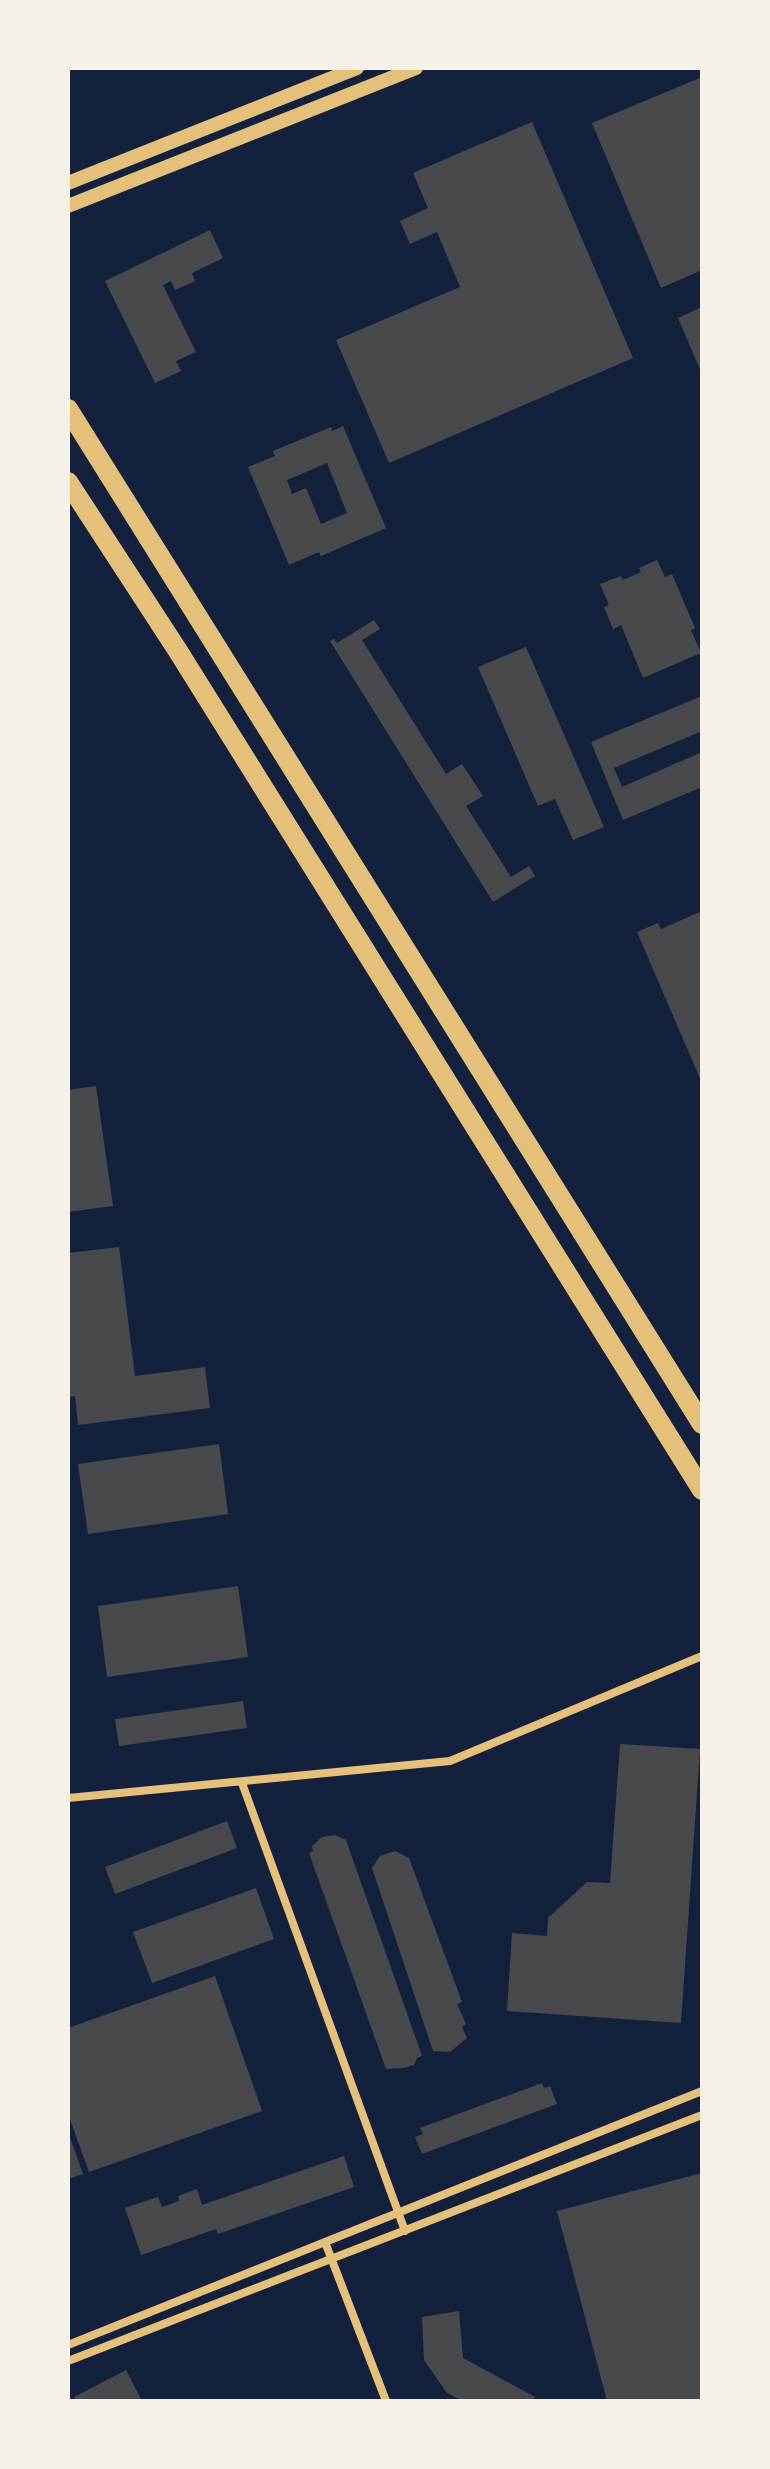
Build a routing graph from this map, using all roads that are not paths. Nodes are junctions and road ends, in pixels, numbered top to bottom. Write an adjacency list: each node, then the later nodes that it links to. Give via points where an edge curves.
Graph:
1 (357, 68): 3 (street)
2 (416, 68): 4 (street)
3 (68, 183)
4 (68, 206)
5 (68, 409): 7 (main road)
6 (68, 482): 8 (main road)
7 (702, 1424)
8 (702, 1490)
9 (702, 1656): 10 (street, via 450,1761)
10 (242, 1783): 11 (street); 14 (street)
11 (68, 1798)
12 (702, 2091): 14 (street)
13 (702, 2115): 15 (street)
14 (398, 2213): 15 (street); 16 (street)
15 (405, 2231): 17 (street)
16 (325, 2242): 17 (street); 18 (street)
17 (330, 2260): 19 (street); 20 (street)
18 (68, 2345)
19 (68, 2361)
20 (386, 2401)

